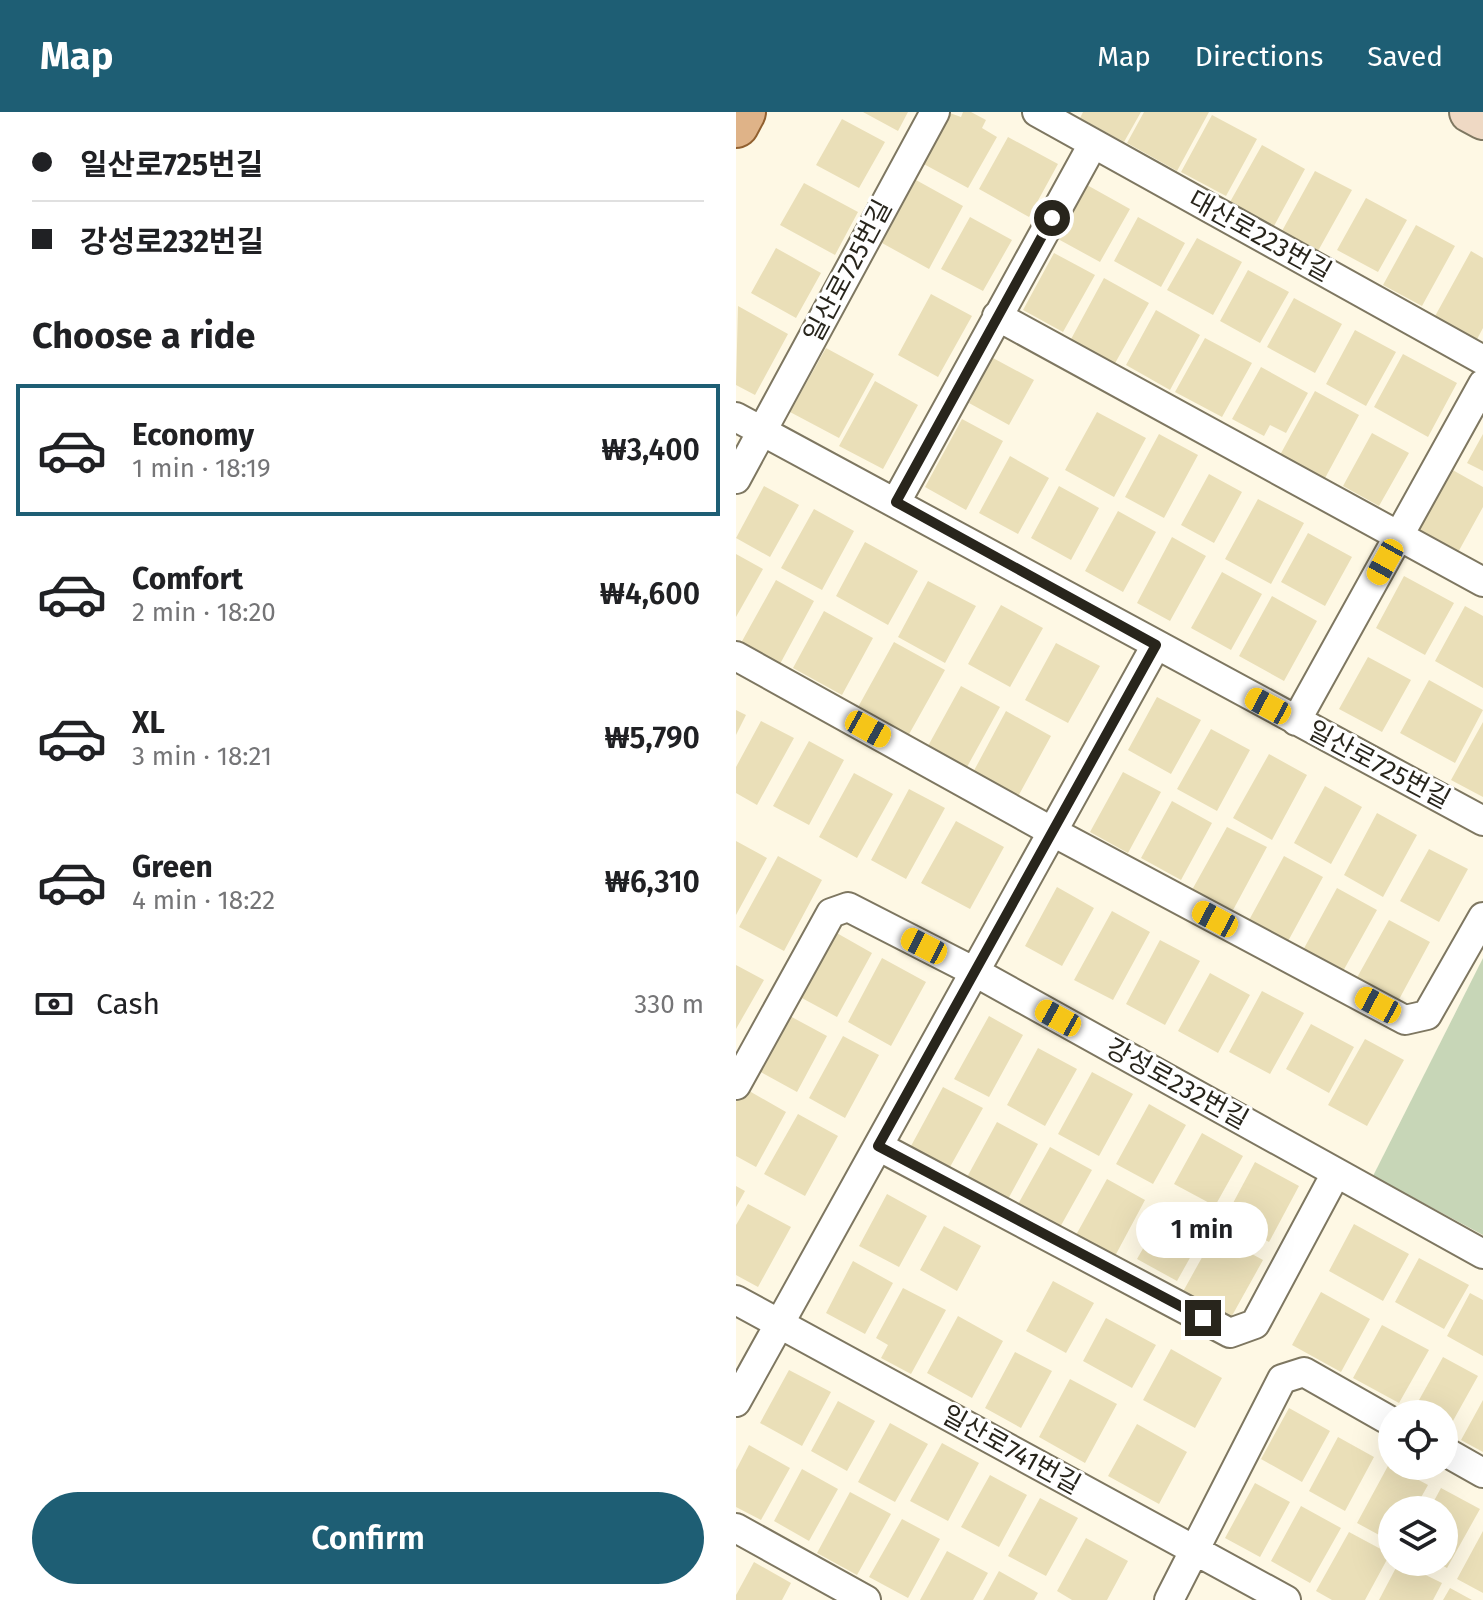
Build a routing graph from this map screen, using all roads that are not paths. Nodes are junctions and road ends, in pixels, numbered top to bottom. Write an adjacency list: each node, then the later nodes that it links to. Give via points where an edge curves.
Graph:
1 (743, 112): 6 (main road)
2 (935, 112): 12 (street, 일산로725번길)
3 (1037, 112): 7 (street, 대산로223번길)
4 (1470, 112): 5 (main road)
5 (1483, 119)
6 (736, 125)
7 (1093, 144): 8 (street); 9 (street, 대산로223번길)
8 (997, 316): 14 (street); 15 (street)
9 (1483, 360)
10 (1483, 384): 15 (street)
11 (736, 417): 12 (street, 일산로725번길)
12 (762, 431): 13 (street, 일산로725번길); 14 (street, 일산로725번길)
13 (736, 479)
14 (896, 502): 17 (street, 일산로725번길)
15 (1399, 535): 16 (street); 19 (street)
16 (1483, 582)
17 (1156, 645): 19 (street, 일산로725번길); 21 (street)
18 (736, 656): 21 (street)
19 (1296, 721): 20 (street, 일산로725번길)
20 (1483, 821)
21 (1053, 832): 22 (street, via 1405,1020 1427,1015); 23 (street)
22 (1483, 917)
23 (975, 972): 24 (street, 강성로232번길, via 848,907 831,913); 25 (street); 26 (street, 강성로232번길)
24 (736, 1085)
25 (878, 1146): 26 (street, via 1230,1333 1255,1324); 29 (street)
26 (1336, 1173): 27 (street, 강성로232번길)
27 (1483, 1254)
28 (736, 1300): 29 (street, 일산로741번길)
29 (779, 1324): 30 (street); 35 (street, 일산로741번길)
30 (736, 1402)
31 (1378, 1414): 35 (street, via 1304,1372 1282,1379)
32 (1458, 1459): 33 (street)
33 (1483, 1473)
34 (736, 1528): 36 (street)
35 (1196, 1551): 37 (street); 38 (street, 일산로741번길)
36 (866, 1600)
37 (1169, 1600)
38 (1286, 1600)

